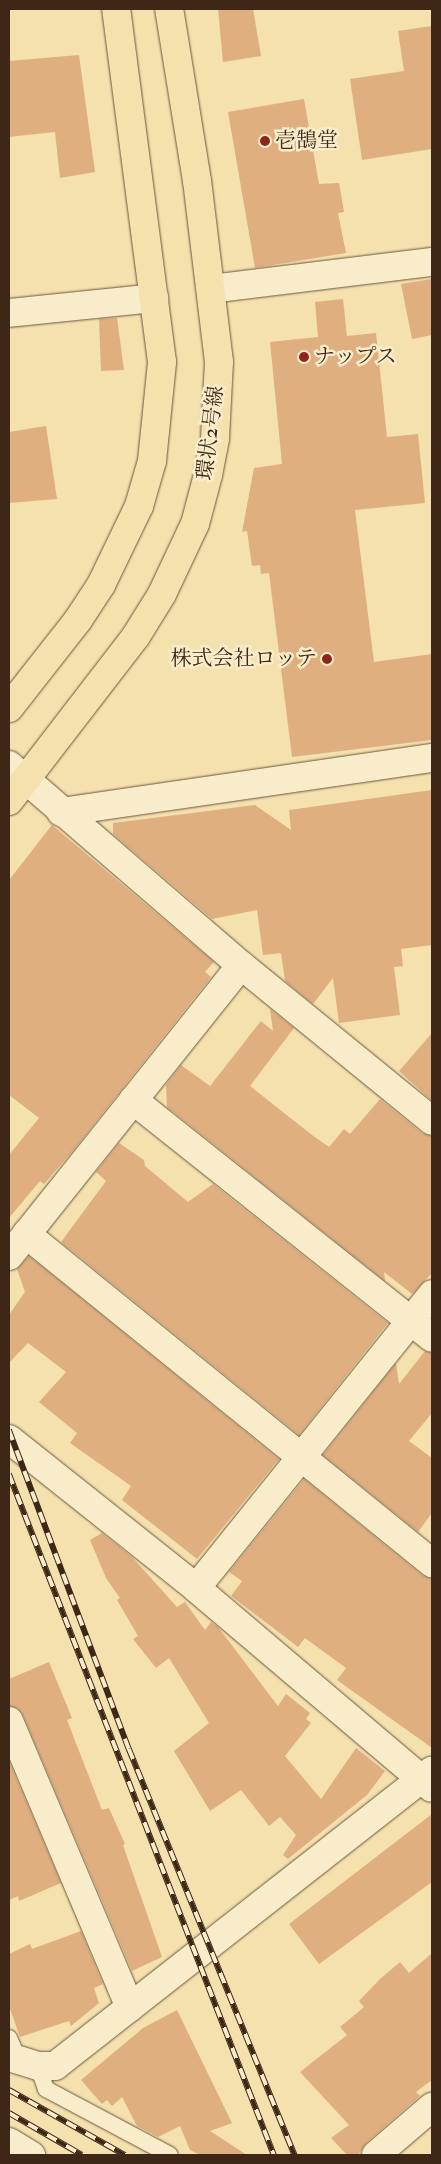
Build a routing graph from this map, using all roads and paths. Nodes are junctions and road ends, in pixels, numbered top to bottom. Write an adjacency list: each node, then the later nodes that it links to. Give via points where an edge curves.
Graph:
1 (116, 9): 5 (main road)
2 (169, 9): 4 (main road, 環状2号線)
3 (432, 262): 4 (street)
4 (212, 289): 9 (main road, 環状2号線, via 219,362 215,438 195,524 177,568 136,636)
5 (154, 298): 6 (street); 7 (main road, via 162,362 152,461 139,506 100,586 78,620)
6 (9, 313)
7 (9, 708)
8 (432, 758): 11 (street)
9 (18, 772): 10 (main road, 環状2号線); 11 (street)
10 (9, 801)
11 (62, 812): 12 (street)
12 (241, 965): 13 (street); 14 (street)
13 (133, 1100): 15 (street); 18 (street)
14 (432, 1121)
15 (26, 1234): 16 (street); 21 (street)
16 (9, 1256)
17 (432, 1294): 18 (street)
18 (410, 1321): 19 (street); 21 (street)
19 (432, 1338)
20 (9, 1439): 23 (street)
21 (301, 1457): 22 (street); 23 (street)
22 (432, 1563)
23 (196, 1588): 25 (street)
24 (9, 1721): 26 (street)
25 (429, 1778): 26 (street)
26 (130, 2007): 27 (street)
27 (26, 2058): 31 (lane, via 46,2089)
28 (432, 2107): 32 (street)
29 (9, 2142): 30 (street)
30 (31, 2155)
31 (170, 2155)
32 (376, 2155)

